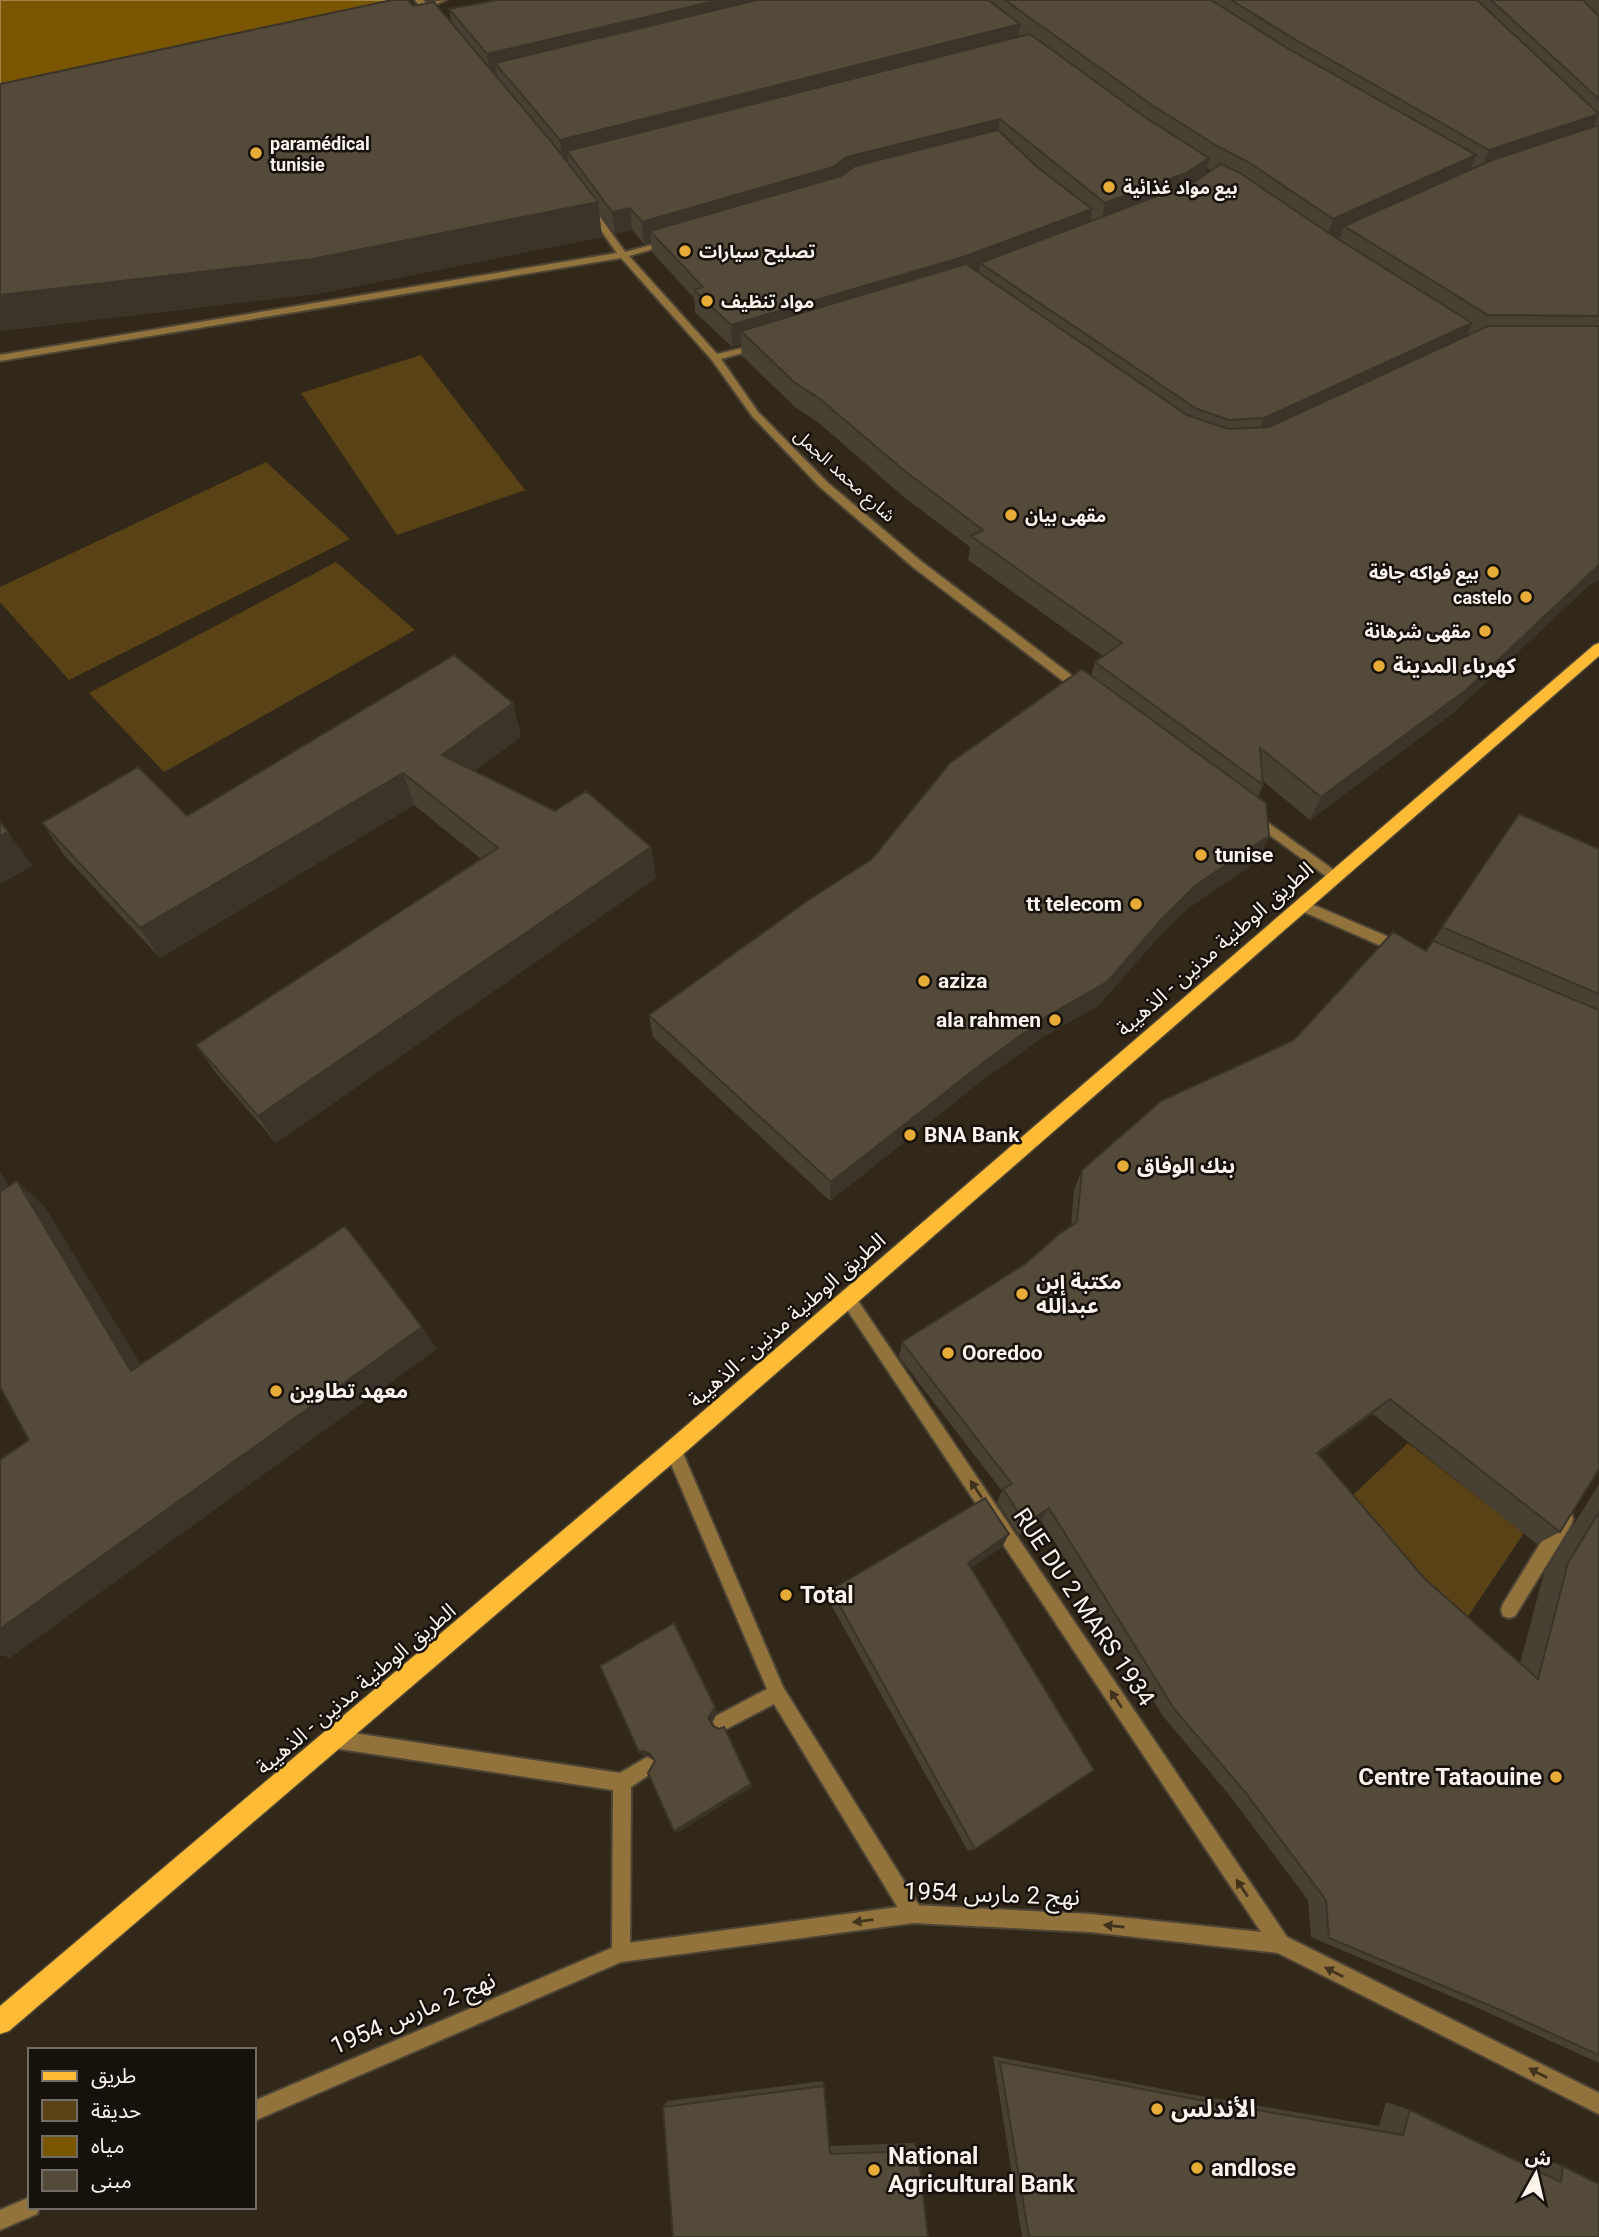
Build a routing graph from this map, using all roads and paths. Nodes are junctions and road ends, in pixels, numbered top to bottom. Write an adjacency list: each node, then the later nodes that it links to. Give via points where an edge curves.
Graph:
1 (442, 0): 2 (street)
2 (421, 3): 3 (street)
3 (440, 25)
4 (584, 202): 6 (street, شارع محمد الجمل)
5 (677, 239): 6 (street)
6 (623, 255): 8 (street); 9 (street, شارع محمد الجمل)
7 (768, 343): 9 (street)
8 (0, 358)
9 (715, 358): 11 (street, شارع محمد الجمل, via 755,414 824,485 918,565)
10 (1599, 648): 13 (main road, الطريق الوطنية مدنين - الذهيبة)
11 (1095, 699)
12 (1247, 812): 13 (street)
13 (1334, 876): 14 (main road, الطريق الوطنية مدنين - الذهيبة)
14 (1302, 905): 15 (street); 16 (main road, الطريق الوطنية مدنين - الذهيبة)
15 (1413, 953)
16 (847, 1297): 17 (main road, الطريق الوطنية مدنين - الذهيبة); 26 (street, RUE DU 2 MARS 1934, one-way to 16)
17 (673, 1450): 20 (street); 22 (main road, الطريق الوطنية مدنين - الذهيبة)
18 (1571, 1509): 19 (street)
19 (1508, 1610)
20 (777, 1693): 21 (street); 25 (street)
21 (722, 1722)
22 (332, 1739): 24 (street); 28 (main road, الطريق الوطنية مدنين - الذهيبة)
23 (647, 1766): 24 (street)
24 (622, 1782): 27 (street)
25 (913, 1914): 26 (street, نهج 2 مارس 1954, one-way to 25, via 1090,1923); 27 (street, نهج 2 مارس 1954, one-way to 27)
26 (1280, 1944): 29 (street, نهج 2 مارس 1954, one-way to 26)
27 (621, 1953): 30 (street, نهج 2 مارس 1954)
28 (0, 2022)
29 (1599, 2104)
30 (256, 2109)
31 (28, 2208): 32 (street)
32 (0, 2220)

